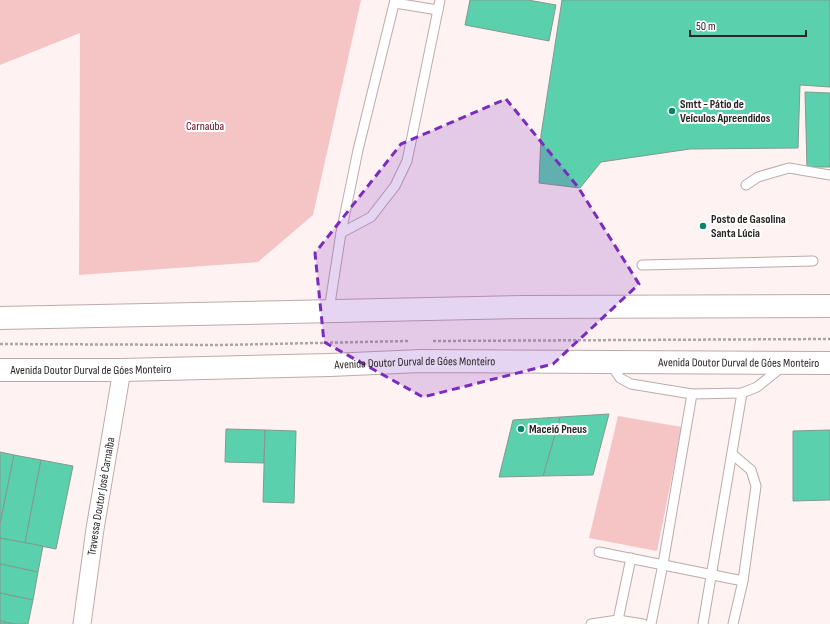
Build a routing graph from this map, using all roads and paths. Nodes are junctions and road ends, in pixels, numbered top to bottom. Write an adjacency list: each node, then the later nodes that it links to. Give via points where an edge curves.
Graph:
1 (440, 0): 3 (lane)
2 (395, 1): 3 (lane); 6 (lane, via 358,150)
3 (438, 10): 6 (lane, via 407,161 395,186 371,217)
4 (830, 175): 5 (lane, via 789,168 758,177)
5 (746, 185)
6 (341, 233): 10 (lane)
7 (813, 261): 8 (lane)
8 (642, 265)
9 (830, 306): 10 (highway, via 525,306)
10 (329, 310): 11 (highway)
11 (0, 318)
12 (609, 362): 13 (highway, Avenida Doutor Durval de Góes Monteiro); 16 (highway, Avenida Doutor Durval de Góes Monteiro, via 421,361); 18 (lane, via 620,378 631,384)
13 (786, 363): 14 (highway, Avenida Doutor Durval de Góes Monteiro); 17 (lane, via 757,387)
14 (830, 363)
15 (0, 370): 16 (highway, Avenida Doutor Durval de Góes Monteiro)
16 (122, 370): 26 (street, Travessa Doutor José Carnaíba)
17 (742, 393): 18 (lane); 19 (lane)
18 (692, 394): 22 (lane)
19 (732, 454): 23 (lane); 24 (lane, via 751,470 756,486)
20 (599, 552): 21 (lane)
21 (631, 558): 22 (lane); 25 (lane)
22 (663, 564): 23 (lane); 29 (lane)
23 (712, 574): 24 (lane); 30 (lane)
24 (743, 581): 31 (lane)
25 (618, 620): 27 (lane); 28 (lane)
26 (82, 624)
27 (591, 624)
28 (643, 624)
29 (652, 624)
30 (703, 624)
31 (733, 624)

